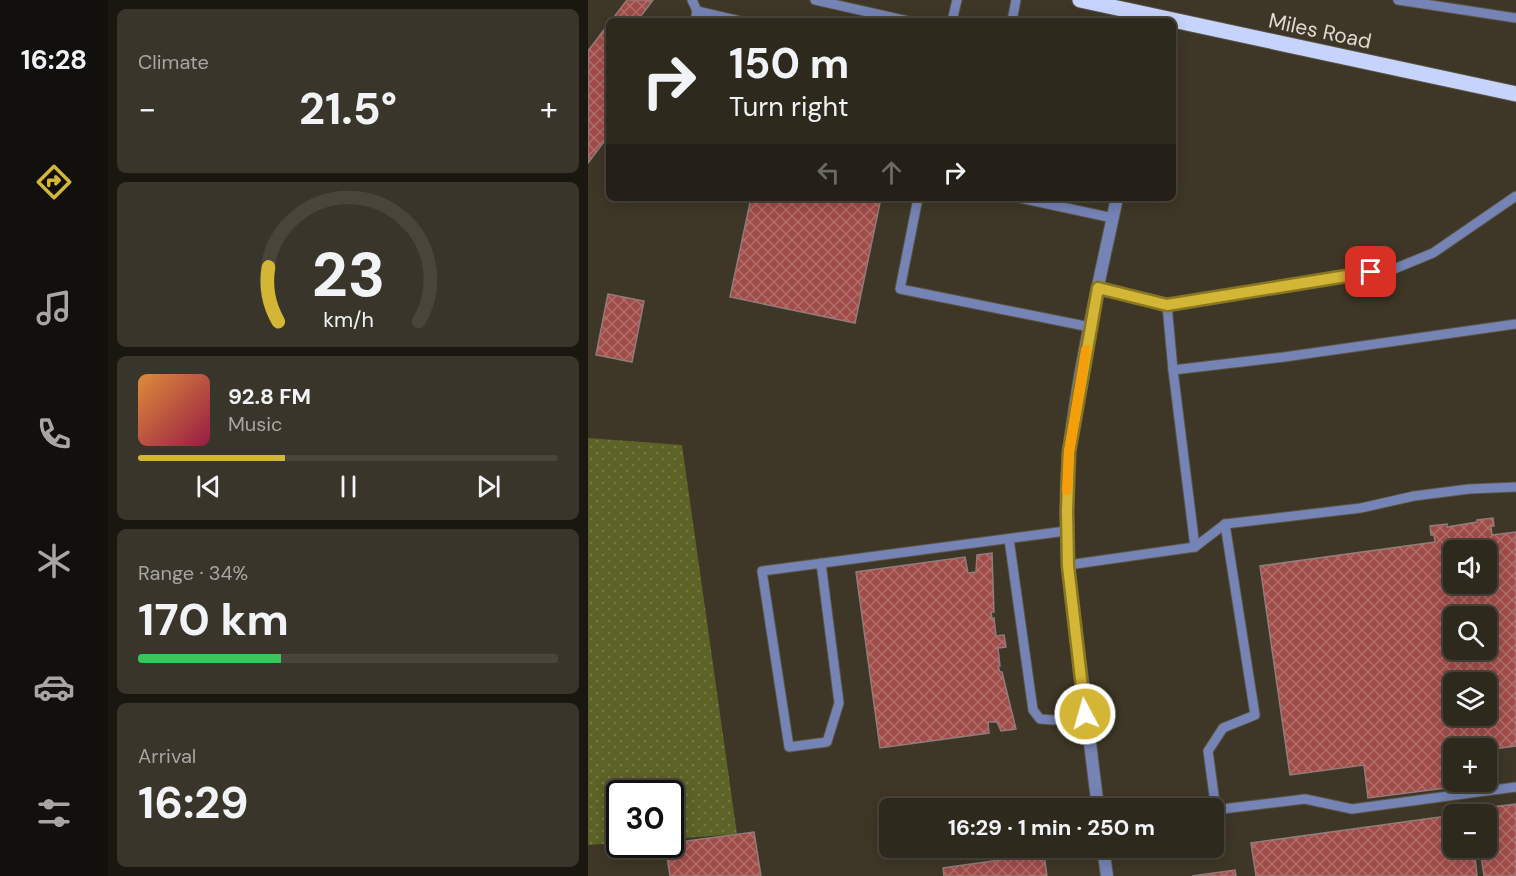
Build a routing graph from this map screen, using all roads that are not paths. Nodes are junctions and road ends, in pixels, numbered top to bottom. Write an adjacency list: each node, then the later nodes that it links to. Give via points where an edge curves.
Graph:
1 (692, 0): 7 (lane)
2 (815, 0): 9 (lane)
3 (957, 0): 10 (lane)
4 (1016, 0): 11 (lane)
5 (1080, 0): 12 (main road, Miles Road)
6 (1398, 0): 13 (lane)
7 (696, 16): 8 (lane)
8 (714, 18)
9 (895, 18)
10 (953, 18)
11 (1013, 18)
12 (1150, 18)
13 (1516, 18)
14 (1176, 24): 15 (main road, Miles Road)
15 (1516, 94)
16 (1516, 196): 22 (lane, via 1433,253 1394,269)
17 (917, 201): 24 (lane, via 900,289)
18 (1116, 201): 20 (street)
19 (1058, 202): 20 (lane)
20 (1113, 218): 21 (street)
21 (1098, 288): 22 (lane); 24 (street)
22 (1167, 305): 25 (lane)
23 (1516, 324): 25 (lane)
24 (1090, 327): 28 (street, via 1069,452)
25 (1173, 370): 30 (lane)
26 (1516, 487): 27 (lane, via 1414,496 1360,508)
27 (1225, 525): 30 (lane); 36 (lane, via 1255,715 1223,728 1208,751)
28 (1066, 531): 29 (lane); 32 (street)
29 (1009, 539): 31 (lane); 33 (lane, via 1033,711 1040,719 1054,720)
30 (1195, 547): 32 (lane)
31 (821, 563): 31 (lane, via 762,571 789,747 827,742 839,703)
32 (1068, 566): 33 (street)
33 (1085, 714): 35 (street)
34 (1516, 787): 37 (lane, via 1352,809 1305,799)
35 (1097, 798)
36 (1214, 798)
37 (1224, 809)
38 (1104, 858): 39 (street)
39 (1107, 876)

